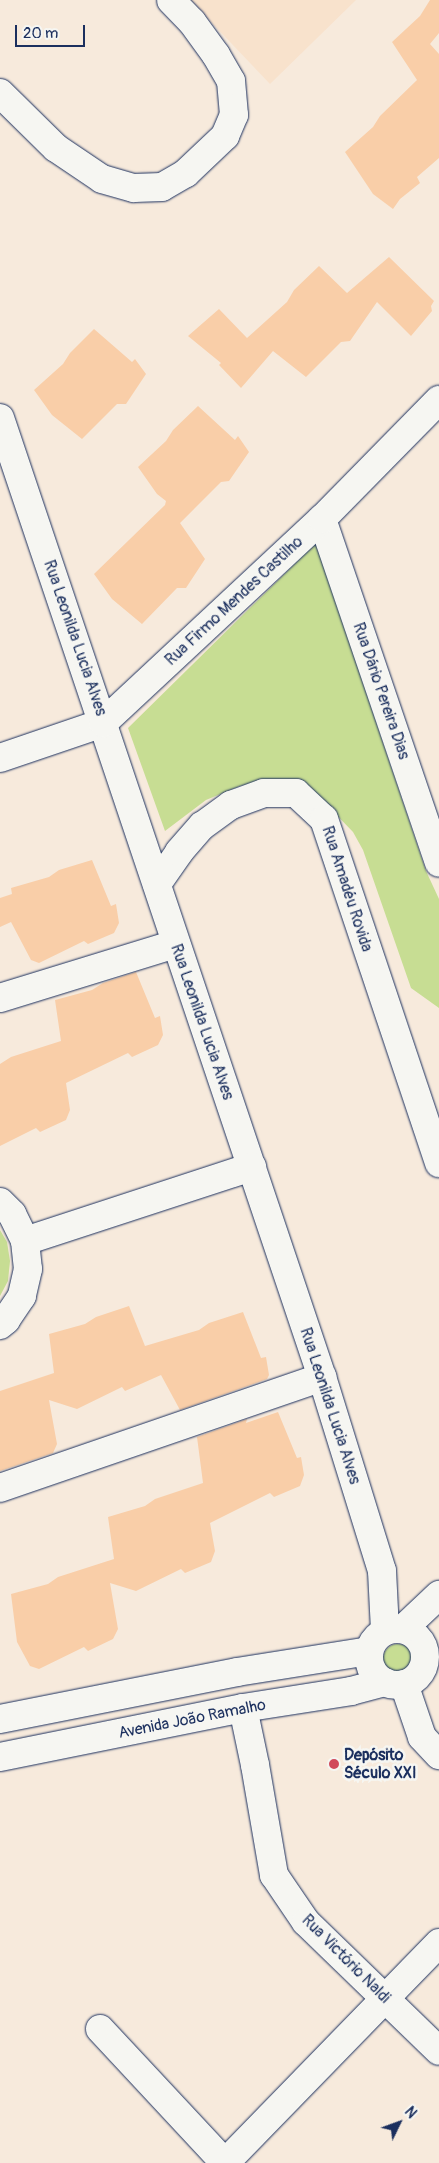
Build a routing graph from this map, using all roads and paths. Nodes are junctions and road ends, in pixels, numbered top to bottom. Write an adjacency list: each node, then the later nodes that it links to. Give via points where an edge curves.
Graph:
1 (171, 0): 2 (street, via 192,22 231,81 234,115 225,136 186,174 162,187 134,188 102,179 56,148)
2 (0, 93)
3 (439, 400): 5 (street, Rua Firmo Mendes Castilho)
4 (0, 418): 6 (street, Rua Leonilda Lucia Alves)
5 (322, 519): 6 (street, Rua Firmo Mendes Castilho); 8 (street, Rua Dário Pereira Dias)
6 (103, 723): 7 (street, Rua Firmo Mendes Castilho); 9 (street, Rua Leonilda Lucia Alves)
7 (0, 758)
8 (439, 863)
9 (157, 884): 10 (street, Rua Leonilda Lucia Alves); 12 (street, Rua Amadéu Rovida, via 202,826 231,805 264,793 296,793 324,819)
10 (176, 944): 11 (street); 13 (street, Rua Leonilda Lucia Alves)
11 (0, 998)
12 (439, 1163)
13 (252, 1167): 15 (street); 17 (street, Rua Leonilda Lucia Alves)
14 (0, 1202): 15 (street, via 12,1214)
15 (25, 1241): 16 (street, via 28,1269 22,1296)
16 (0, 1325)
17 (322, 1377): 18 (street); 20 (street, Rua Leonilda Lucia Alves, via 382,1571)
18 (0, 1488)
19 (439, 1596): 20 (street)
20 (386, 1637): 21 (street, via 419,1639); 22 (street, via 372,1669); 24 (street, via 237,1672)
21 (432, 1650): 22 (street, via 419,1674)
22 (394, 1683): 23 (street, Avenida João Ramalho); 25 (street, via 422,1737)
23 (243, 1708): 26 (street, Avenida João Ramalho); 28 (street, Rua Victório Naldi, via 274,1876 306,1922)
24 (0, 1719)
25 (439, 1755)
26 (0, 1757)
27 (439, 1943): 28 (street)
28 (385, 1999): 30 (street, Rua Victório Naldi); 31 (street)
29 (100, 2029): 31 (street)
30 (439, 2051)
31 (225, 2163)

